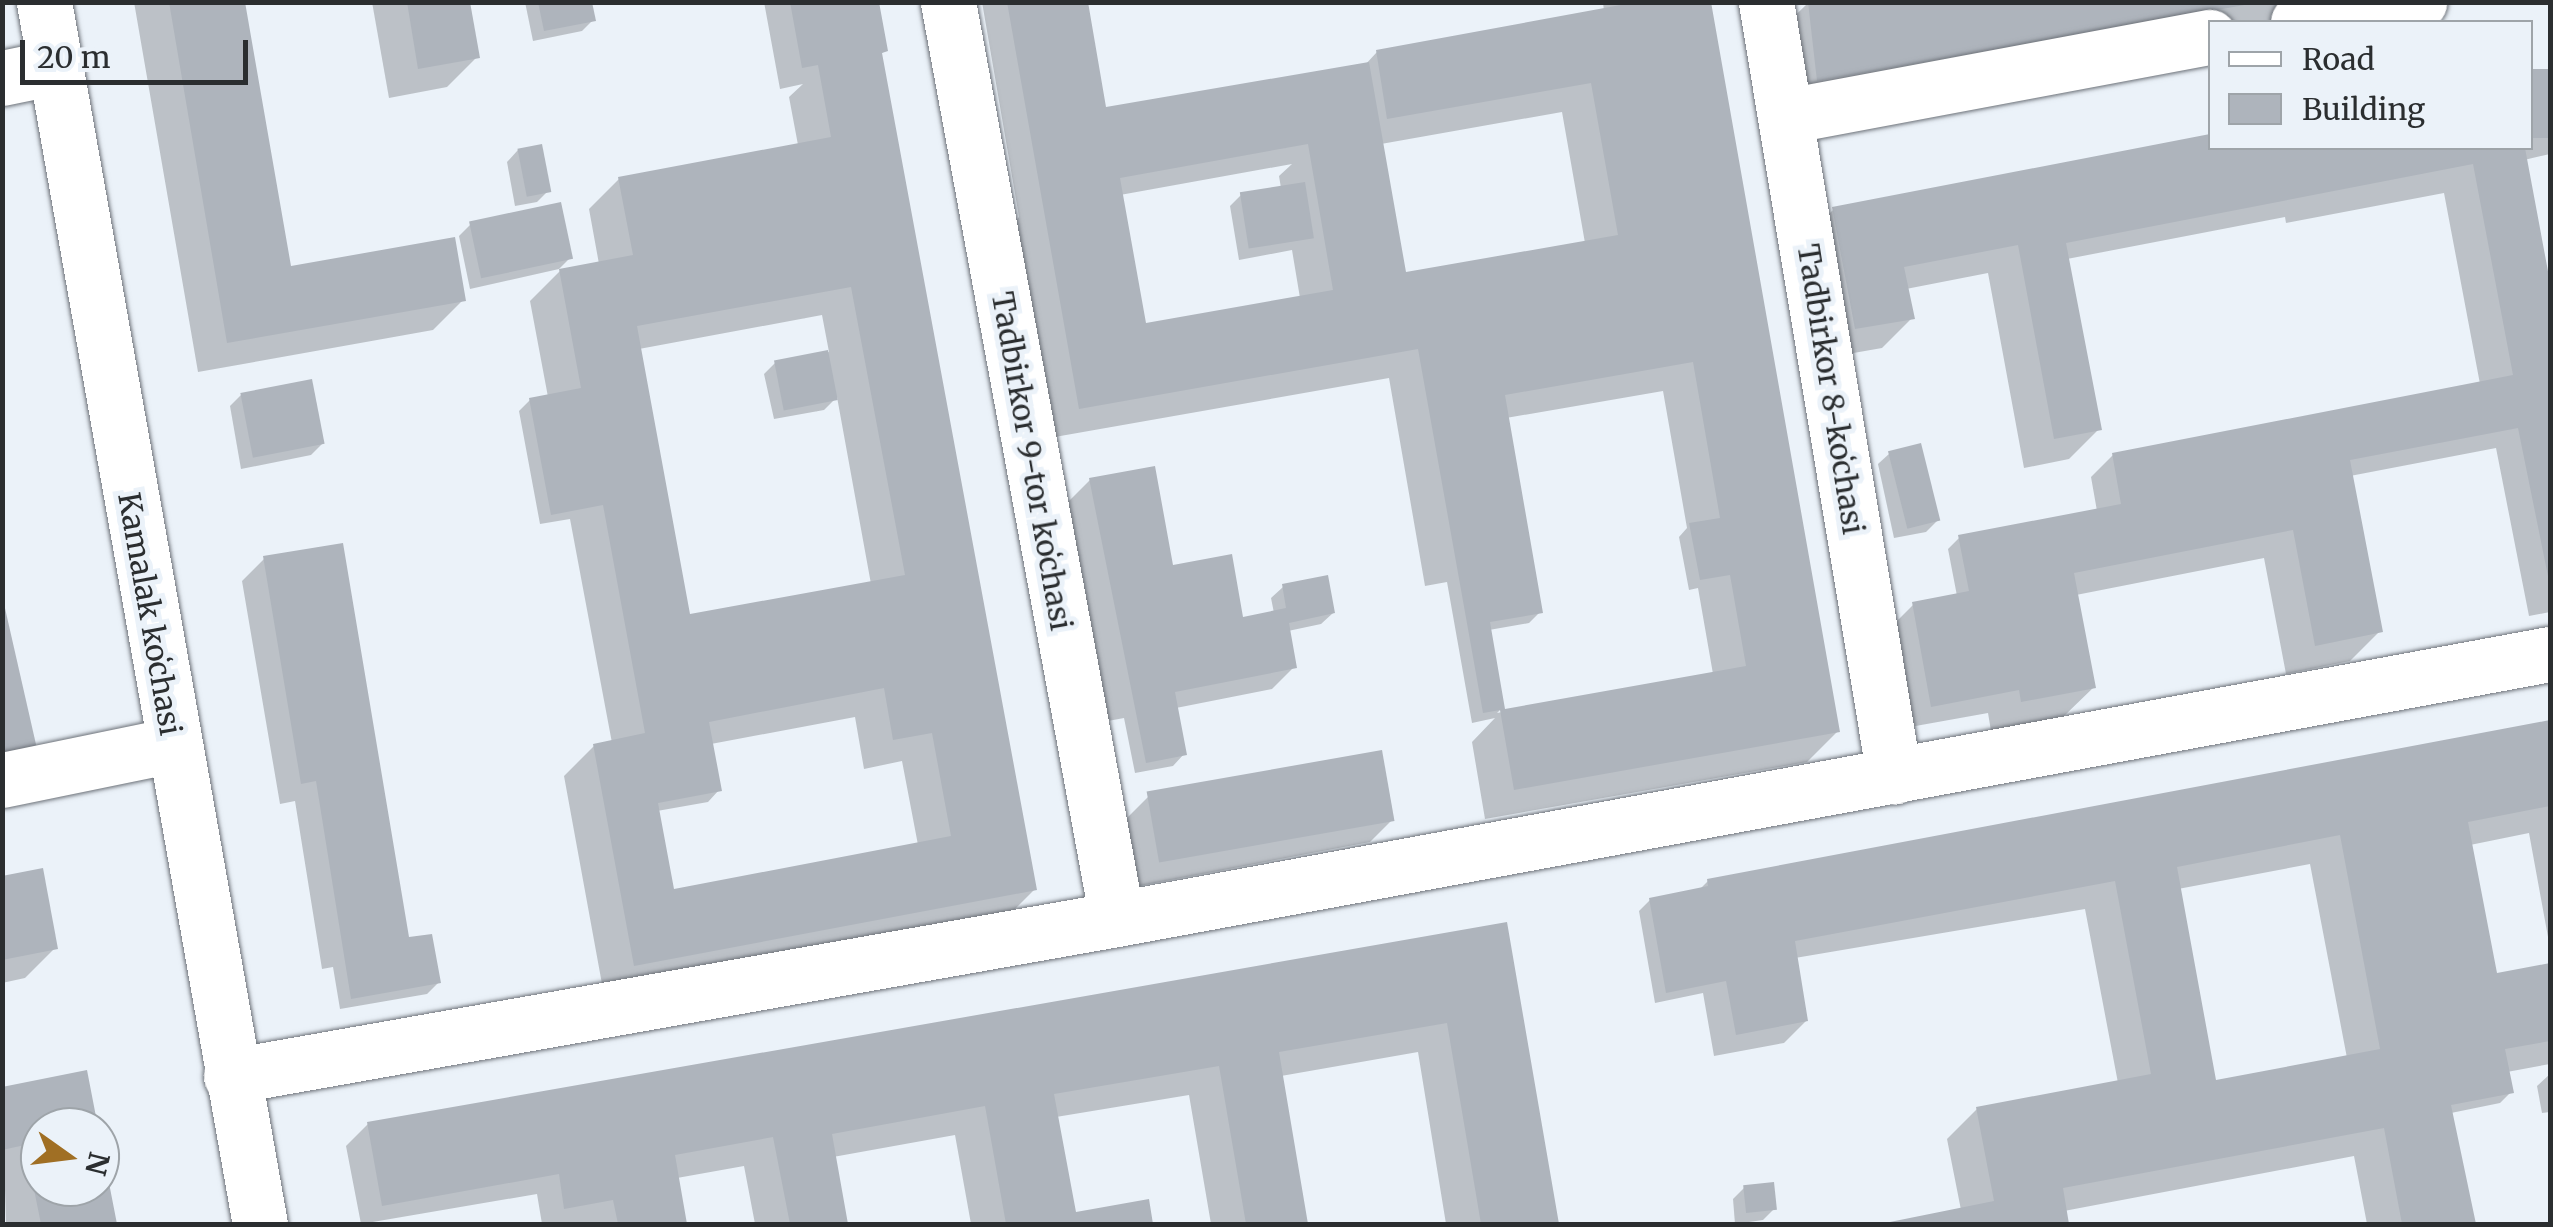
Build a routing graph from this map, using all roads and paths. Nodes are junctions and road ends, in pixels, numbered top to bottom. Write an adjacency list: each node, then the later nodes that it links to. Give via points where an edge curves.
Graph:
1 (44, 2): 7 (street, Kamalak koʻchasi)
2 (948, 2): 14 (street, Tadbirkor 9-tor koʻchasi)
3 (1766, 2): 9 (street, Tadbirkor 8-koʻchasi)
4 (2420, 2): 5 (street)
5 (2310, 20)
6 (2208, 37): 9 (street)
7 (55, 67): 8 (street); 11 (street, Kamalak koʻchasi)
8 (2, 78)
9 (1786, 116): 12 (street, Tadbirkor 8-koʻchasi)
10 (2550, 654): 12 (street)
11 (173, 745): 13 (street); 15 (street, Kamalak koʻchasi)
12 (1894, 776): 14 (street)
13 (2, 780)
14 (1117, 919): 15 (street)
15 (231, 1076): 16 (street, Kamalak koʻchasi)
16 (260, 1224)

